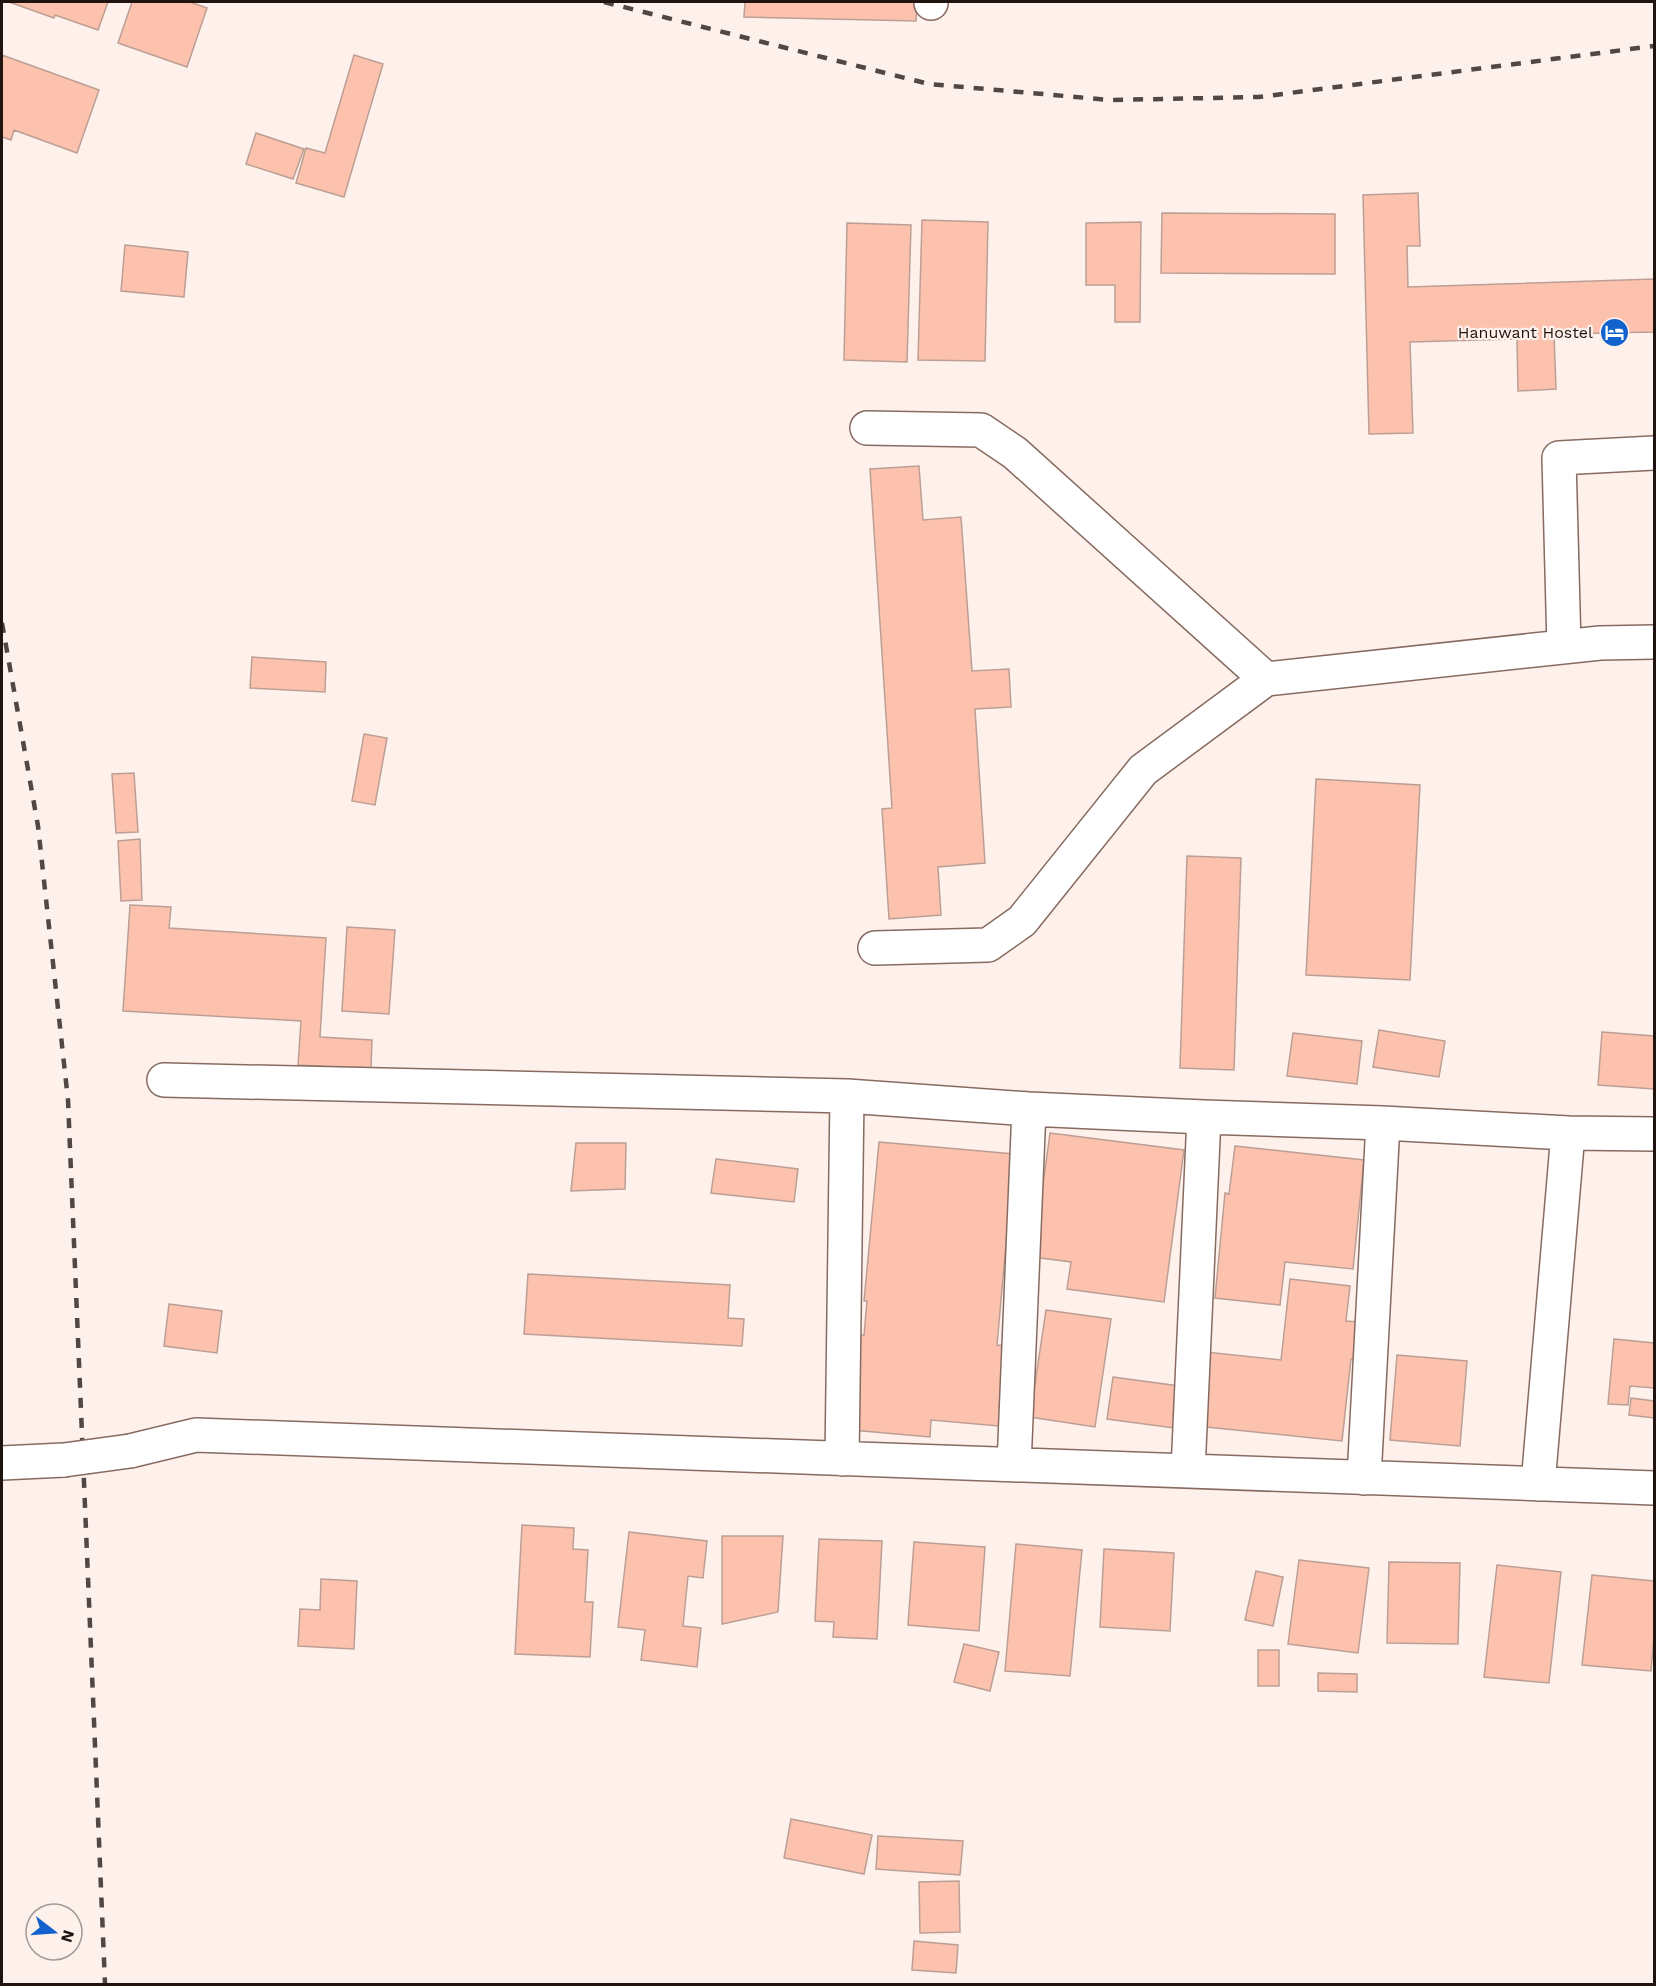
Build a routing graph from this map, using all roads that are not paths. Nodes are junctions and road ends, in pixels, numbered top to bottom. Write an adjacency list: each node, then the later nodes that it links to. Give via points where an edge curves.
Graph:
1 (867, 428): 5 (street, via 981,430 1015,453)
2 (1654, 453): 4 (street, via 1558,458)
3 (1654, 642): 4 (street)
4 (1564, 647): 5 (street)
5 (1266, 679): 6 (street, via 1143,770 1022,921 988,945)
6 (875, 948)
7 (164, 1080): 8 (street)
8 (847, 1096): 9 (street); 14 (street)
9 (1029, 1108): 10 (street); 16 (street)
10 (1204, 1117): 11 (street); 17 (street)
11 (1383, 1123): 12 (street); 18 (street)
12 (1568, 1133): 13 (street); 19 (street)
13 (1654, 1134)
14 (842, 1459): 15 (street, bridge, via 196,1436 130,1451); 16 (street)
15 (2, 1463)
16 (1014, 1465): 17 (street)
17 (1188, 1471): 18 (street)
18 (1364, 1478): 19 (street)
19 (1538, 1484): 20 (street)
20 (1654, 1488)

